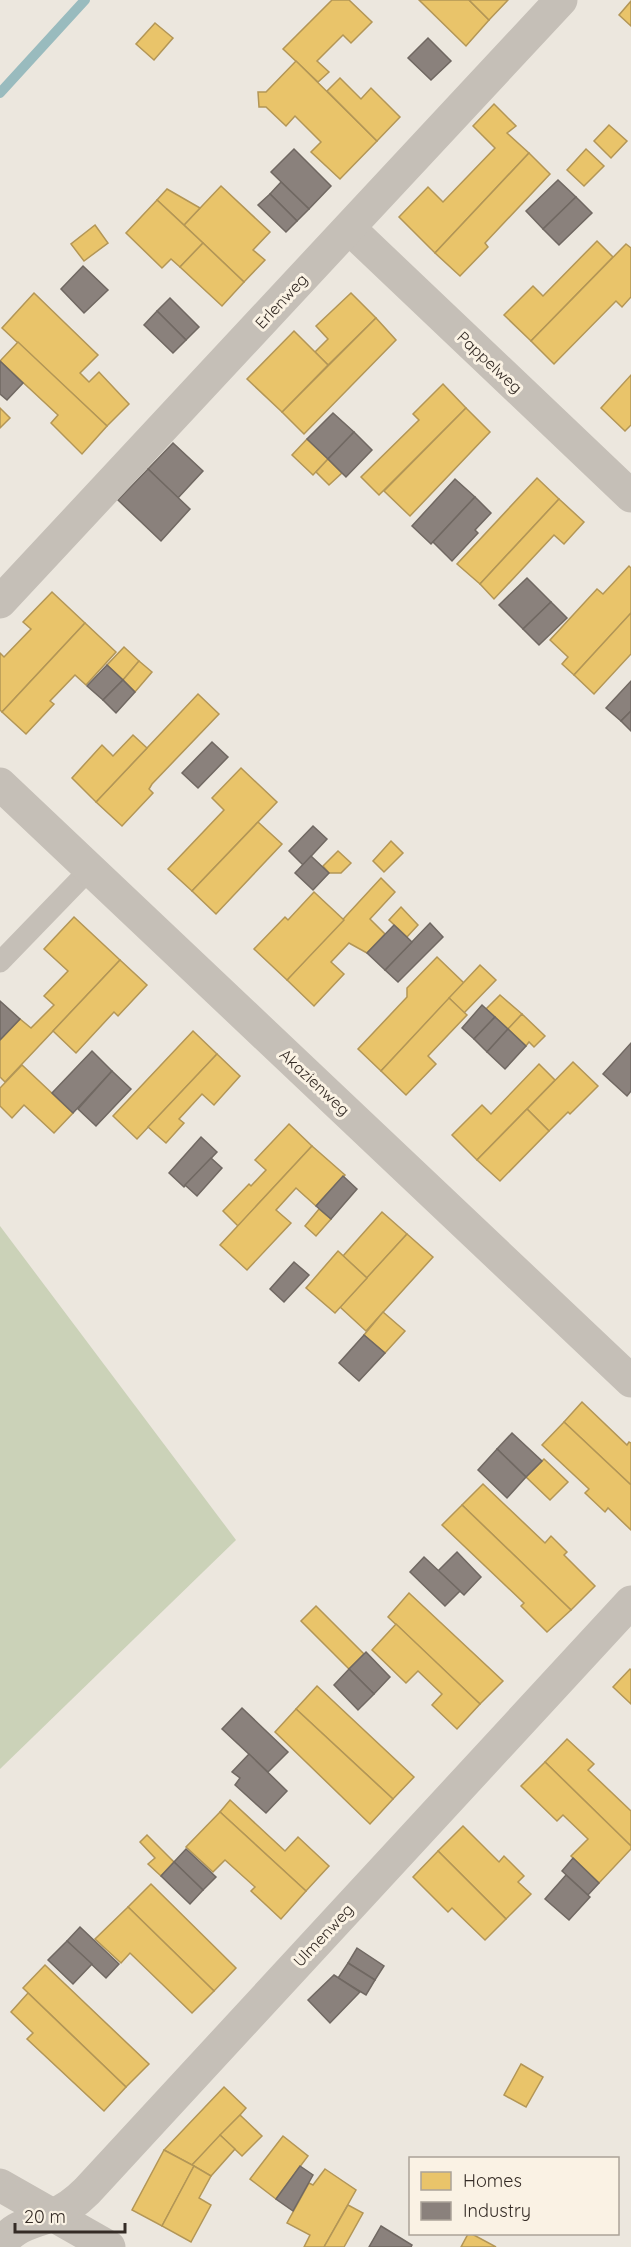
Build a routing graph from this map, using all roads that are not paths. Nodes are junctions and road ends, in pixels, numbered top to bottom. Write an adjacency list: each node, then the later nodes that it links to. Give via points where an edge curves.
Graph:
1 (561, 0): 2 (street, Erlenweg)
2 (349, 228): 3 (street, Pappelweg); 4 (street, Erlenweg)
3 (631, 496)
4 (0, 602)
5 (0, 784): 6 (street, Akazienweg)
6 (90, 869): 7 (lane); 8 (street, Akazienweg)
7 (0, 962)
8 (631, 1381)
9 (631, 1602): 11 (street, Ulmenweg, via 87,2191)
10 (0, 2185): 11 (street)
11 (52, 2216): 12 (street, Ulmenweg, via 21,2225); 13 (street)
12 (0, 2246)
13 (109, 2247)

